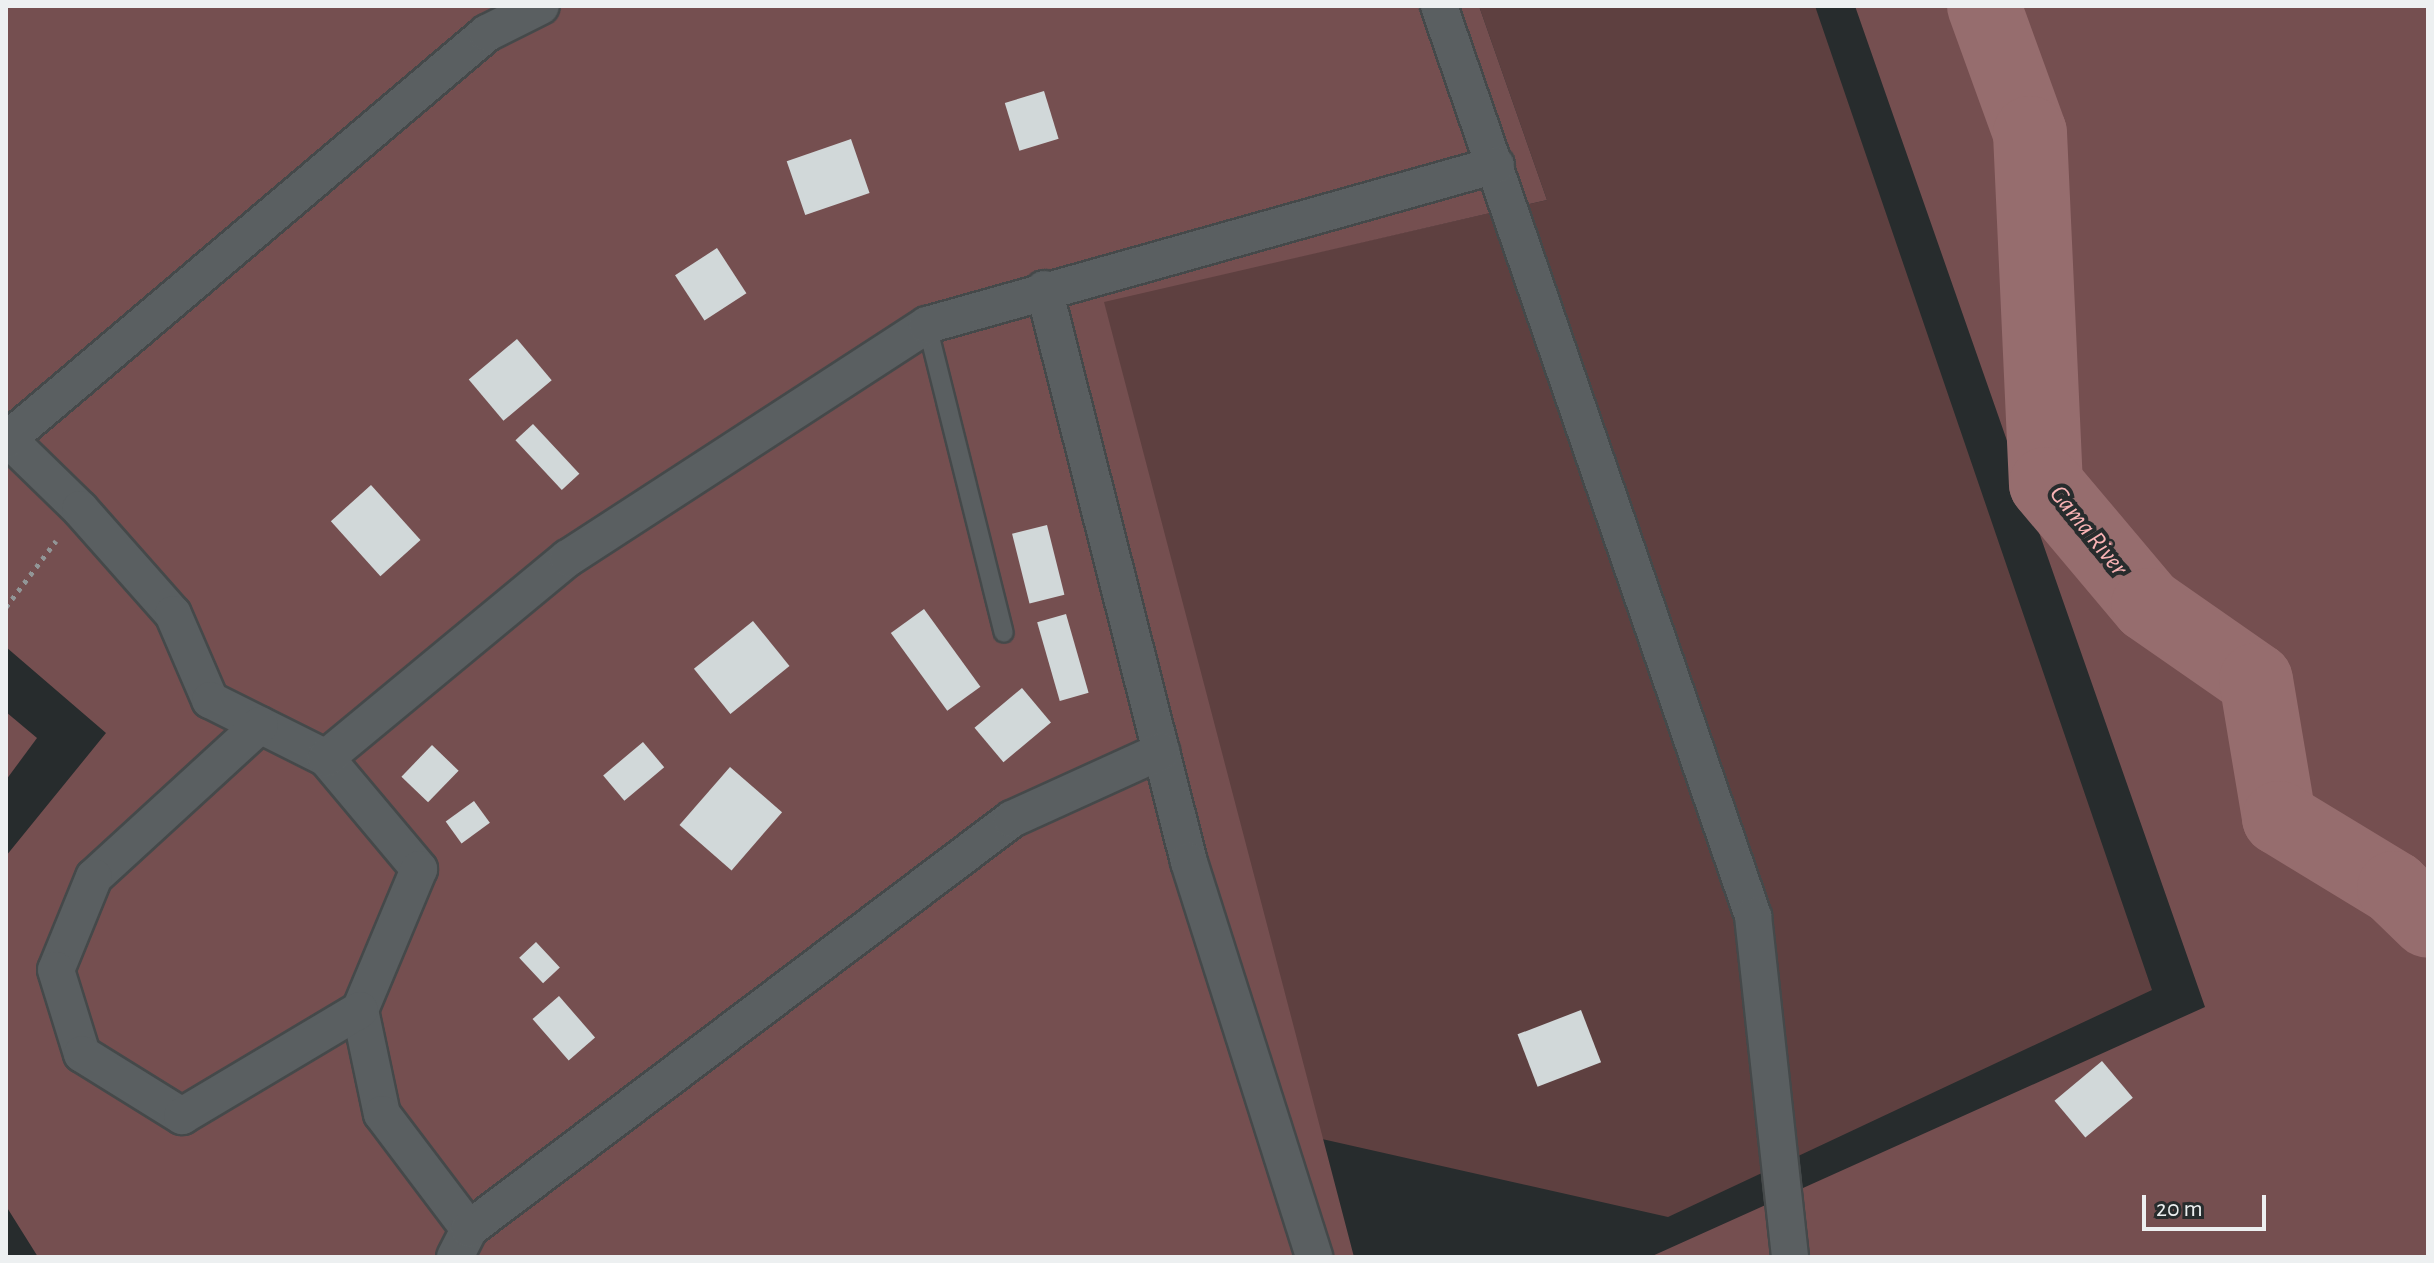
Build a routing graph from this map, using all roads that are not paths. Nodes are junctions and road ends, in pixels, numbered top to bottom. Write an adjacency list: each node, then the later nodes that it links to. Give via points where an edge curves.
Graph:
1 (541, 6): 6 (street, via 487,33)
2 (1439, 6): 3 (street)
3 (1496, 165): 4 (street); 14 (street, via 1753,916)
4 (1044, 289): 5 (street); 9 (street)
5 (927, 325): 7 (lane); 10 (street, via 568,558)
6 (7, 438): 8 (street, via 80,509 173,614 210,700)
7 (1004, 633)
8 (260, 725): 10 (street); 11 (street, via 94,877 56,970 82,1054 182,1116)
9 (1161, 751): 12 (street, via 1012,819); 13 (street, via 1189,862)
10 (326, 758): 11 (street, via 419,869)
11 (360, 1010): 12 (street, via 382,1114)
12 (462, 1243)
13 (1314, 1257)
14 (1790, 1257)

